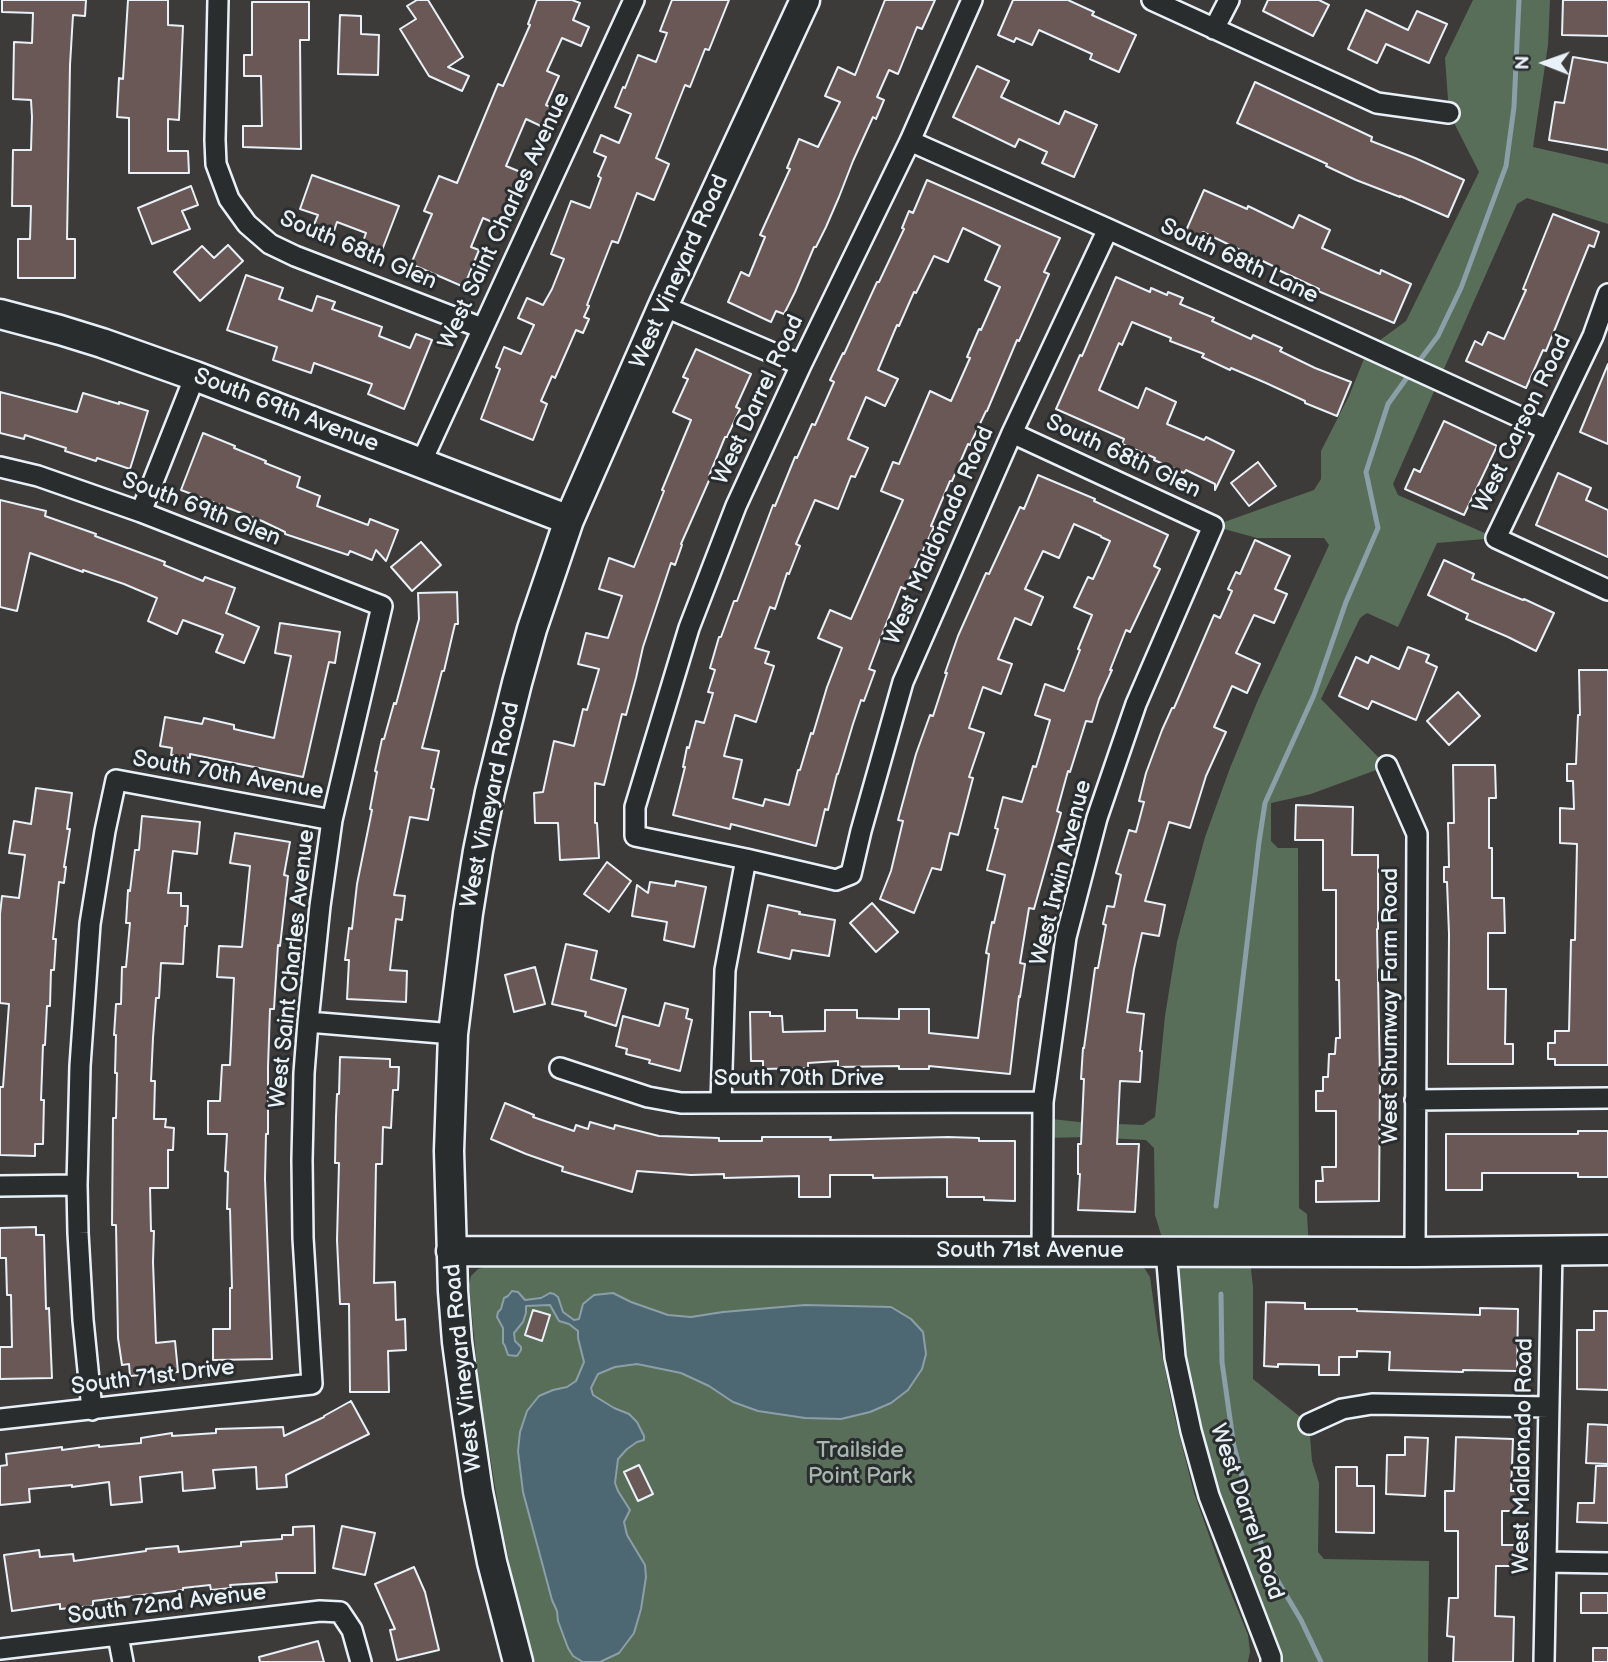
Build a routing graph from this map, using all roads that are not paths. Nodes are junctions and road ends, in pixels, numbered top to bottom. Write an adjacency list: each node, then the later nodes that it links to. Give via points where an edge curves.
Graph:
1 (218, 0): 14 (street, South 68th Glen, via 216,164 229,199 247,224 295,257)
2 (634, 0): 14 (street, West Saint Charles Avenue)
3 (805, 0): 12 (street, West Vineyard Road)
4 (972, 0): 9 (street, West Darrel Road)
5 (1152, 0): 7 (street)
6 (1229, 0): 7 (street)
7 (1214, 29): 8 (street, via 1377,103)
8 (1449, 113)
9 (910, 141): 10 (street, South 68th Lane); 16 (street, West Darrel Road)
10 (1108, 229): 18 (street, South 68th Lane); 19 (street, West Maldonado Road)
11 (1608, 294): 15 (street, West Carson Road)
12 (663, 306): 16 (street); 23 (street, West Vineyard Road)
13 (0, 314): 17 (street, South 69th Avenue)
14 (482, 328): 20 (street, West Saint Charles Avenue)
15 (1600, 339): 18 (street, West Carson Road)
16 (801, 365): 29 (street, West Darrel Road, via 736,506 690,628 635,807 635,836)
17 (195, 376): 20 (street, South 69th Avenue); 22 (street)
18 (1548, 429): 25 (street, West Carson Road, via 1496,538)
19 (1012, 433): 24 (street, South 68th Glen); 29 (street, West Maldonado Road, via 902,682 851,874 836,880)
20 (421, 463): 23 (street, South 69th Avenue)
21 (0, 467): 22 (street, South 69th Glen)
22 (141, 512): 26 (street, South 69th Glen)
23 (569, 520): 31 (street, West Vineyard Road, via 532,629 501,743 468,914)
24 (1213, 526): 35 (street, West Irwin Avenue, via 1136,704 1097,818 1066,937)
25 (1608, 590)
26 (382, 606): 28 (street, West Saint Charles Avenue)
27 (1387, 766): 34 (street, West Shumway Farm Road, via 1417,834)
28 (332, 820): 30 (street, West Saint Charles Avenue); 37 (street, South 70th Avenue, via 116,780 90,925)
29 (746, 859): 36 (street, via 725,970)
30 (308, 1022): 31 (street); 45 (street, West Saint Charles Avenue, via 302,1160)
31 (453, 1034): 41 (street, West Vineyard Road)
32 (560, 1068): 36 (street, South 70th Drive, via 648,1097)
33 (1608, 1098): 34 (street)
34 (1415, 1100): 44 (street, West Shumway Farm Road)
35 (1043, 1102): 36 (street, South 70th Drive); 42 (street, West Irwin Avenue)
36 (721, 1104)
37 (77, 1185): 38 (street); 47 (street)
38 (0, 1186)
39 (1552, 1250): 40 (street, South 71st Avenue); 44 (street, South 71st Avenue); 46 (street, West Maldonado Road)
40 (1608, 1250)
41 (451, 1251): 42 (street, South 71st Avenue); 56 (street, West Vineyard Road, via 457,1342 476,1479)
42 (1042, 1251): 43 (street, South 71st Avenue)
43 (1166, 1251): 44 (street, South 71st Avenue); 57 (street, West Darrel Road, via 1175,1357 1191,1431 1209,1496)
44 (1415, 1252)
45 (312, 1384): 47 (street, South 71st Drive)
46 (1549, 1407): 49 (street, via 1372,1404 1342,1409); 50 (street, West Maldonado Road)
47 (92, 1410): 48 (street, South 71st Drive)
48 (0, 1419)
49 (1309, 1424)
50 (1546, 1562): 51 (street); 58 (street, West Maldonado Road)
51 (1608, 1563)
52 (118, 1636): 53 (street, South 72nd Avenue); 54 (street); 55 (street, South 72nd Avenue, via 340,1612 352,1630)
53 (0, 1649)
54 (124, 1662)
55 (361, 1662)
56 (518, 1662)
57 (1271, 1662)
58 (1544, 1662)

